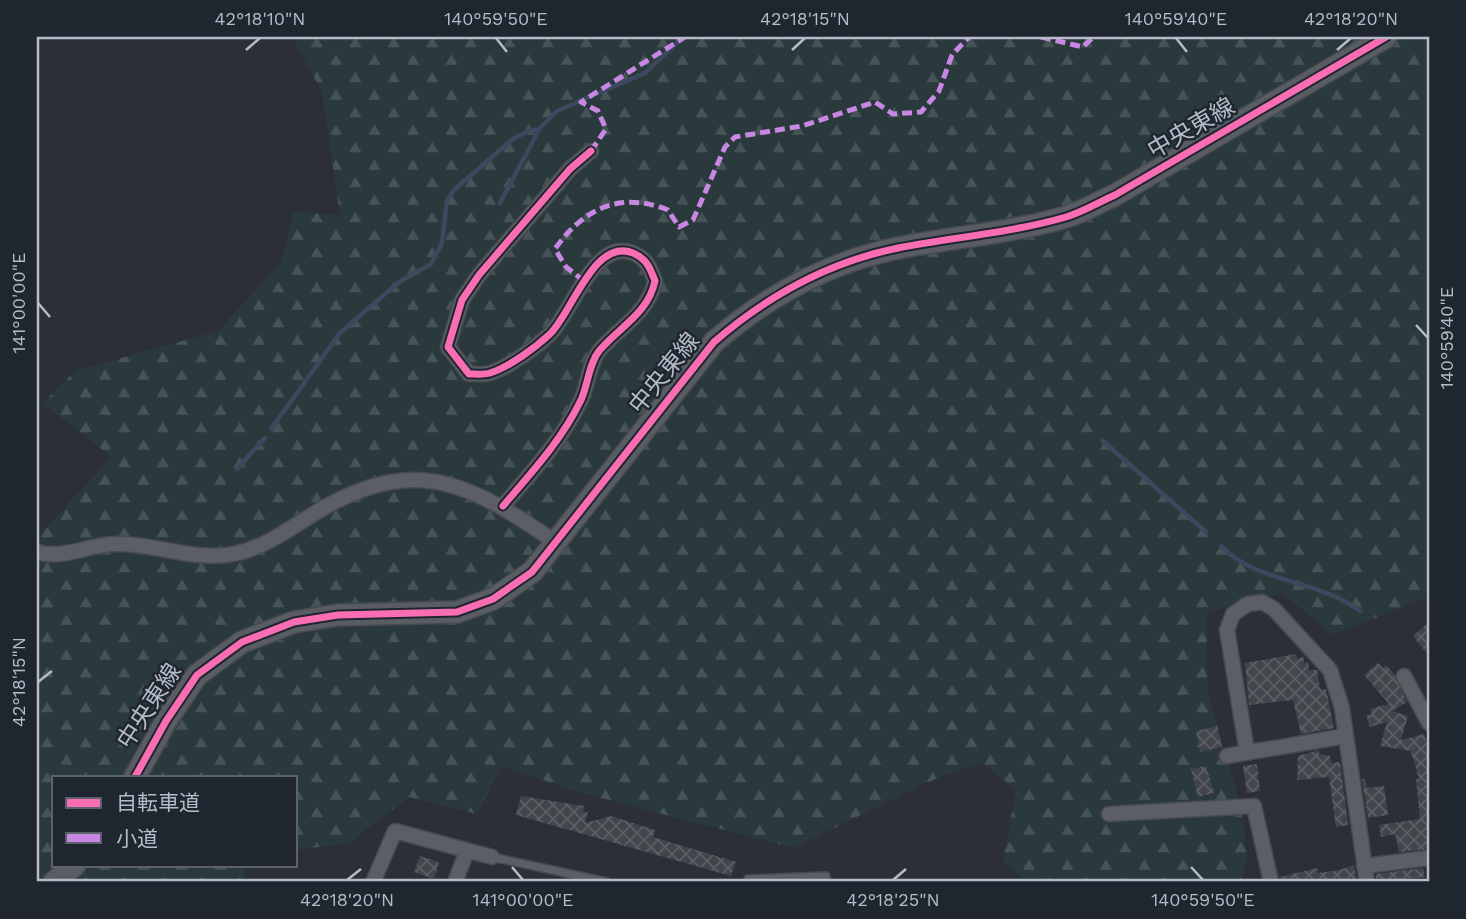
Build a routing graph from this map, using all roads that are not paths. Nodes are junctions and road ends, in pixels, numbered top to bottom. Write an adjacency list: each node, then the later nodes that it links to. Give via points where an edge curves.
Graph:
1 (1386, 37): 4 (street, 中央東線, via 1115,195 1068,216 846,262 742,317 714,342 657,410)
2 (591, 151): 3 (street, via 570,169 479,275 462,300 448,347 468,374 490,373 550,334 571,309 595,265 614,252 643,258 655,281 652,296 597,354 566,426)
3 (503, 506): 4 (street); 5 (street, via 445,481 421,480 371,485 277,537 237,553 115,544 71,553)
4 (557, 543): 11 (street, 中央東線, via 523,579 493,599 457,612 338,615 294,622 242,642 197,675)
5 (37, 552)
6 (1404, 676): 7 (street)
7 (1429, 723)
8 (1346, 736): 9 (street); 9 (street, via 1330,670 1274,610 1262,602 1248,604 1233,614 1227,630); 17 (street)
9 (1247, 752): 10 (street)
10 (1227, 755)
11 (136, 776)
12 (1109, 814): 24 (street, via 1254,806)
13 (467, 851): 14 (street); 20 (street, via 396,831); 21 (street)
14 (492, 857): 22 (lane)
15 (1429, 858): 17 (street)
16 (74, 866): 19 (street)
17 (1364, 866): 25 (street)
18 (748, 879): 23 (lane, via 809,874 826,876)
19 (54, 882)
20 (373, 882)
21 (454, 882)
22 (607, 882)
23 (827, 882)
24 (1271, 882)
25 (1367, 882)

